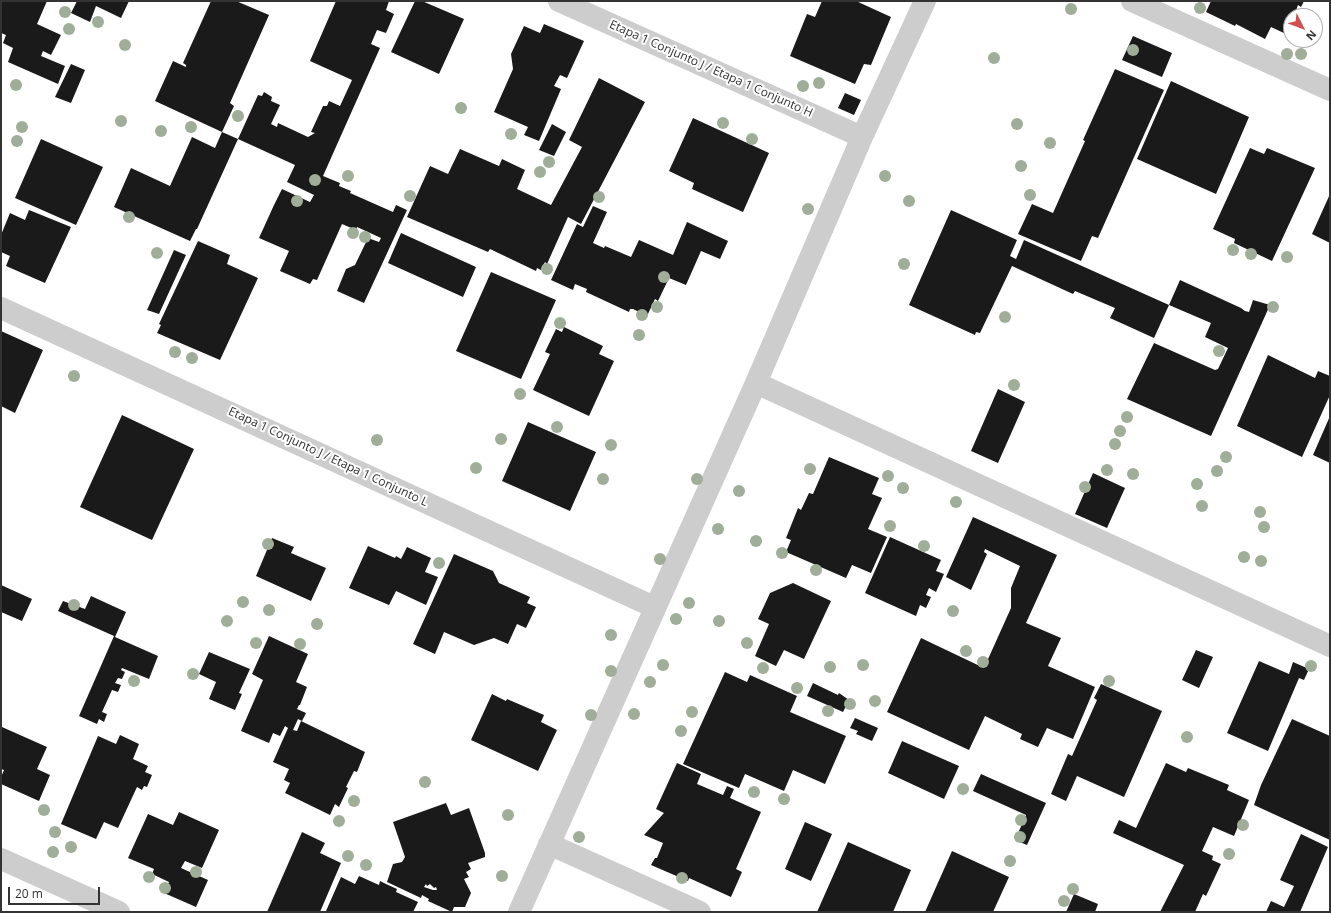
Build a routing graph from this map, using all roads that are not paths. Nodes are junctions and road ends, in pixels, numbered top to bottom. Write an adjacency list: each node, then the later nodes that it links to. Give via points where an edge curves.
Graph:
1 (559, 1): 5 (street, Etapa 1 Conjunto J / Etapa 1 Conjunto H)
2 (925, 1): 5 (street)
3 (1132, 1): 4 (street)
4 (1330, 90)
5 (862, 137): 7 (street)
6 (1, 308): 8 (street, Etapa 1 Conjunto J / Etapa 1 Conjunto L)
7 (756, 383): 8 (street); 9 (street)
8 (654, 607): 10 (street)
9 (1330, 646)
10 (549, 844): 13 (street); 14 (street)
11 (1, 859): 12 (street)
12 (119, 912)
13 (518, 912)
14 (700, 912)

